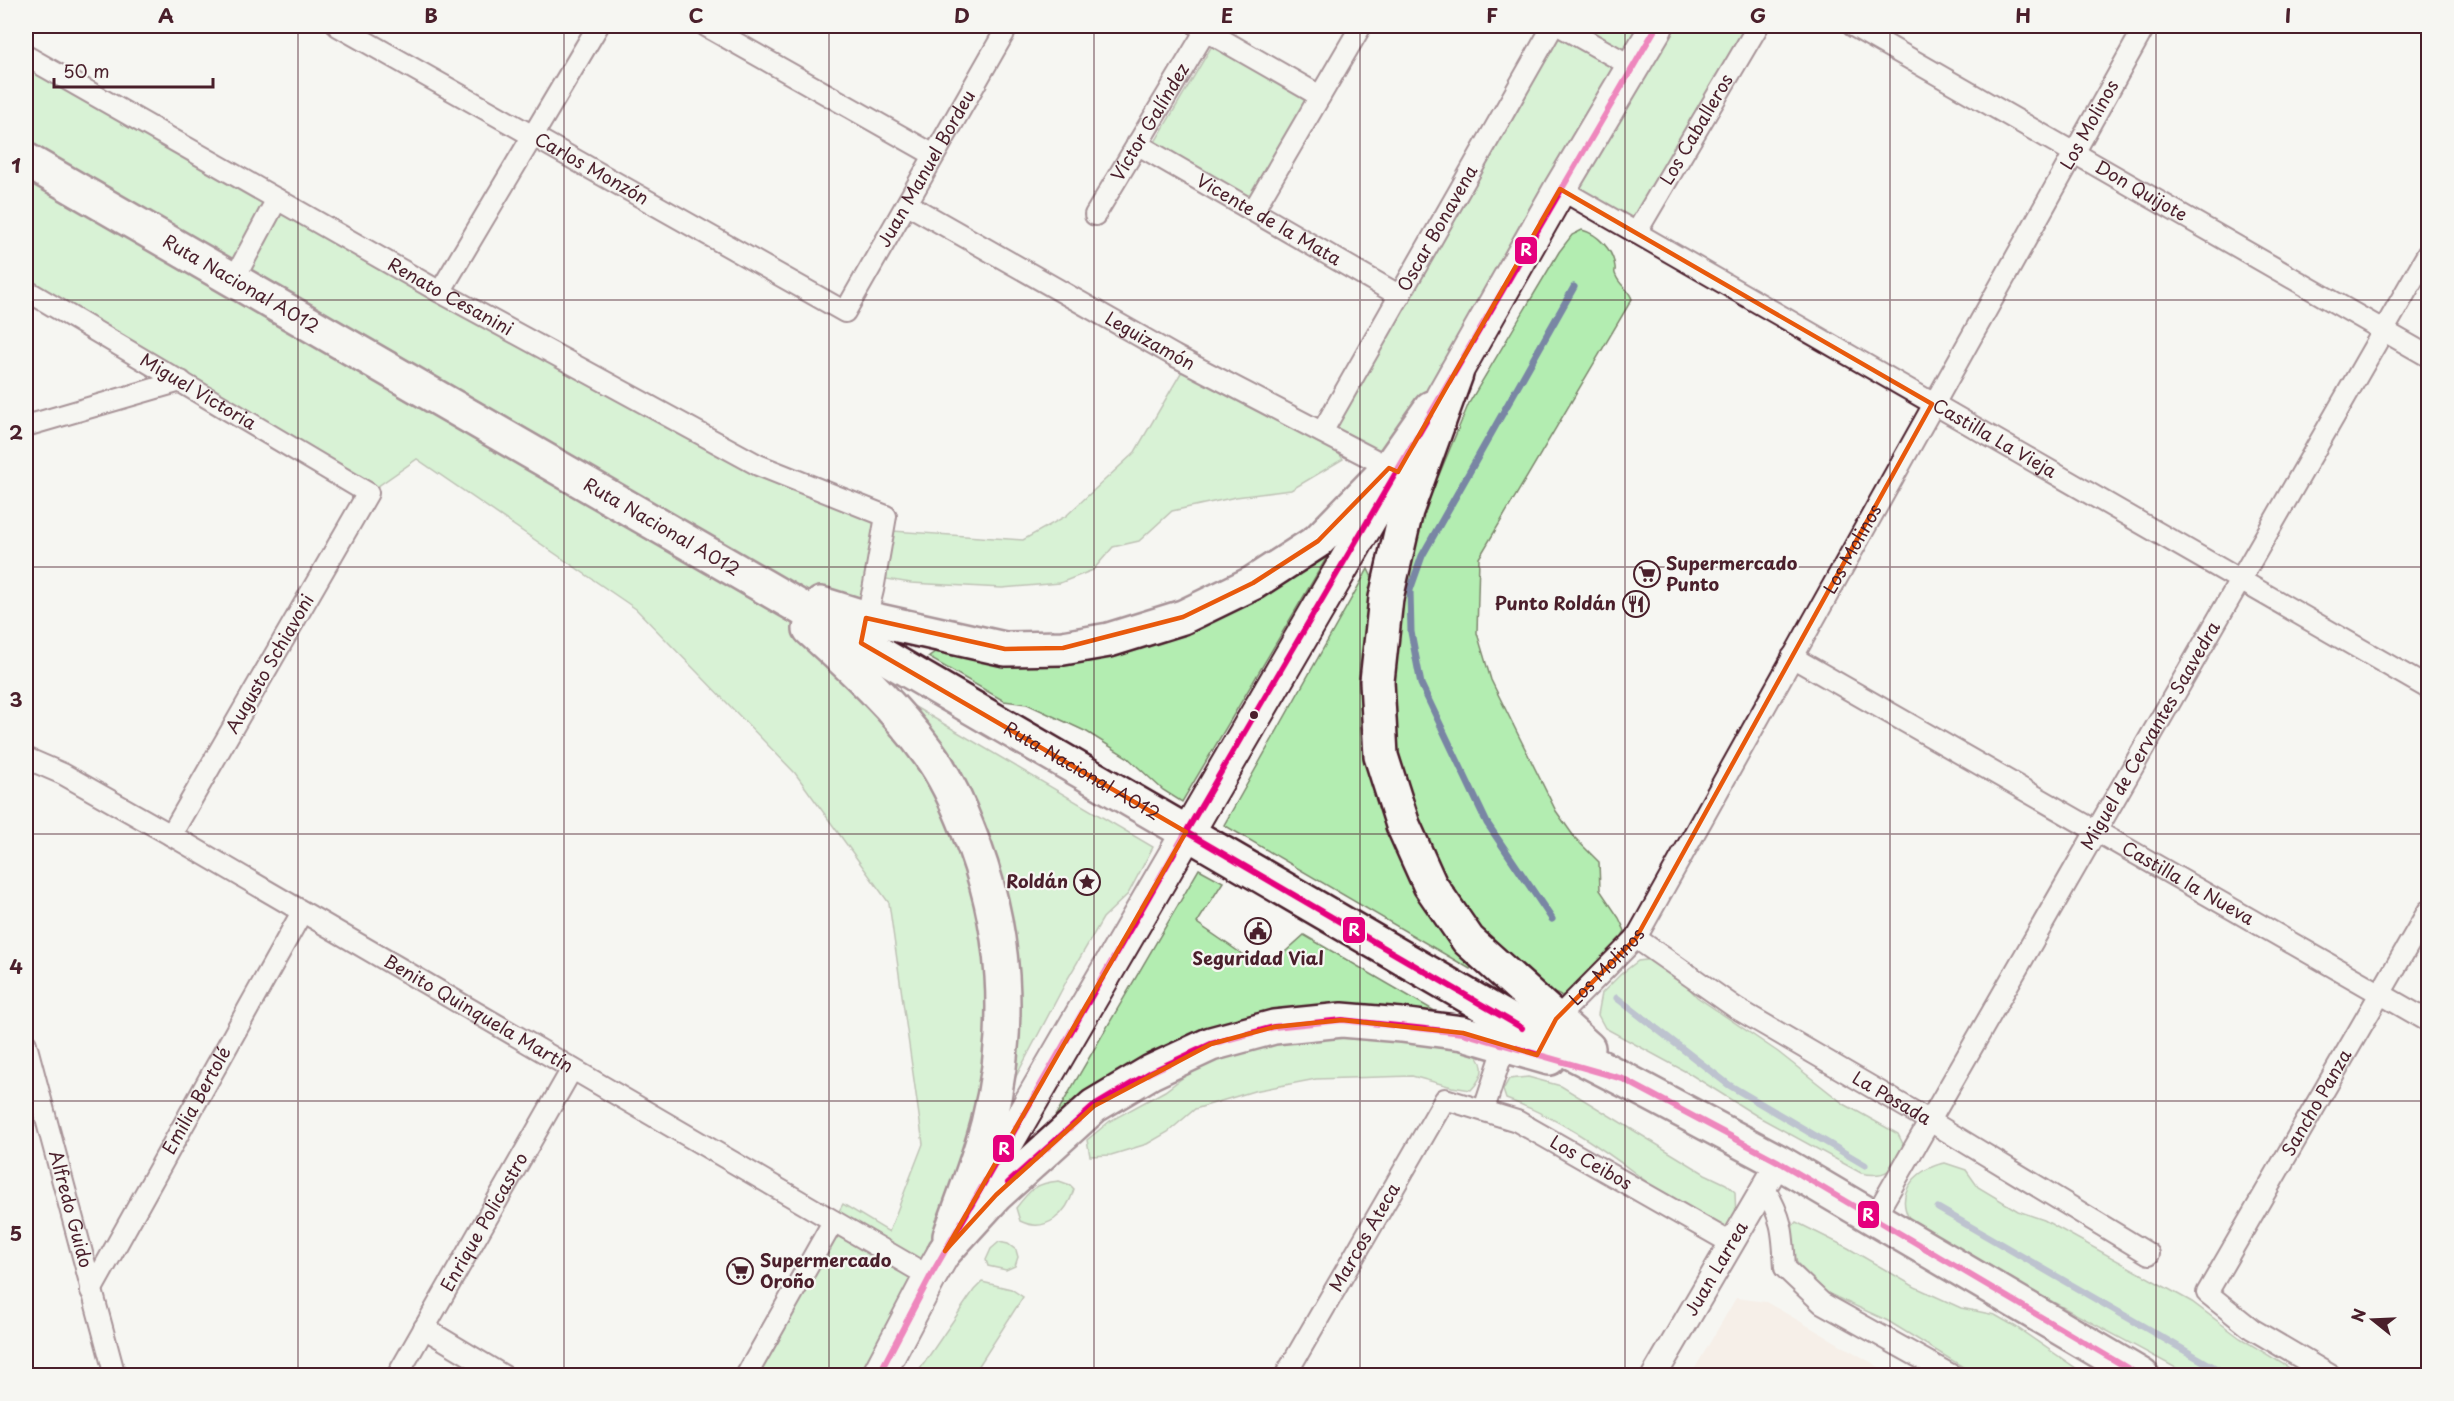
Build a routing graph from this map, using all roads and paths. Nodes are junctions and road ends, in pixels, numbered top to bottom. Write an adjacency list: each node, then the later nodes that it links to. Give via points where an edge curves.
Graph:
1 (338, 26): 16 (street, Carlos Monzón)
2 (598, 26): 16 (street)
3 (706, 26): 19 (street)
4 (1008, 26): 19 (street, Juan Manuel Bordeu)
5 (1361, 26): 15 (street)
6 (1553, 26): 31 (street, Oscar Bonavena)
7 (1560, 26): 14 (street)
8 (1657, 26): 14 (main road)
9 (1758, 26): 26 (street, Los Caballeros)
10 (1853, 26): 18 (street, Don Quijote)
11 (2145, 26): 18 (street, Los Molinos)
12 (1202, 28): 15 (street); 17 (street, Víctor Galíndez)
13 (26, 56): 22 (street, Renato Cesanini)
14 (1633, 67): 21 (main road)
15 (1320, 96): 24 (street)
16 (533, 135): 30 (street); 32 (street, Carlos Monzón)
17 (1137, 144): 24 (street, Vicente de la Mata); 25 (street, Víctor Galíndez)
18 (2076, 153): 33 (street, Don Quijote); 37 (street, Los Molinos)
19 (934, 155): 23 (street, Juan Manuel Bordeu)
20 (26, 160): 28 (highway, Ruta Nacional A012)
21 (1560, 189): 26 (street, Castilla La Vieja); 35 (main road)
22 (277, 199): 28 (street); 30 (street, Renato Cesanini)
23 (907, 204): 32 (street, Juan Manuel Bordeu); 39 (street, Leguizamón, via 1175,356)
24 (1253, 211): 31 (street, Vicente de la Mata)
25 (1095, 215)
26 (1636, 232): 37 (street, Castilla La Vieja)
27 (2428, 253): 33 (street, Miguel de Cervantes Saavedra)
28 (233, 281): 43 (highway, Ruta Nacional A012)
29 (26, 290): 36 (street, Miguel Victoria)
30 (440, 292): 44 (street, Renato Cesanini, via 758,465 886,516)
31 (1400, 296): 39 (street, Oscar Bonavena)
32 (845, 312)
33 (2384, 330): 34 (street, Don Quijote); 42 (street, Miguel de Cervantes Saavedra)
34 (2428, 356)
35 (1456, 374): 40 (highway); 56 (highway, via 1406,511 1386,598 1377,681 1381,756 1403,825 1430,885)
36 (181, 381): 38 (street); 41 (street, Miguel Victoria)
37 (1932, 404): 42 (street, Castilla La Vieja); 45 (street, Los Molinos)
38 (26, 426)
39 (1322, 432): 40 (street, Leguizamón)
40 (1394, 470): 44 (highway, via 1318,541 1253,583 1183,617 1109,640 1063,648); 49 (main road)
41 (368, 493): 50 (street, Augusto Schiavoni)
42 (2240, 580): 46 (street, Castilla La Vieja); 48 (street, Miguel de Cervantes Saavedra)
43 (765, 587): 44 (highway); 44 (highway)
44 (862, 645): 49 (highway, Ruta Nacional A012); 68 (highway, via 899,716 924,747 956,799 981,862 998,930 1004,987 1001,1054 987,1124)
45 (1792, 657): 48 (street, Castilla la Nueva); 53 (street, Los Molinos)
46 (2428, 688)
47 (26, 758): 50 (street, Benito Quinquela Martín, via 63,774)
48 (2096, 831): 54 (street, Castilla la Nueva); 62 (street, Miguel de Cervantes Saavedra)
49 (1186, 832): 56 (highway, Ruta Nacional A012, via 1515,1024); 68 (main road)
50 (171, 836): 52 (street, Benito Quinquela Martín)
51 (2428, 911): 54 (street, Sancho Panza)
52 (302, 912): 59 (street, Benito Quinquela Martín); 69 (street, Emilia Bertolé)
53 (1636, 938): 56 (street, Los Molinos); 62 (street, La Posada, via 1736,1008)
54 (2381, 994): 55 (street, Castilla la Nueva); 80 (street, Sancho Panza, via 2207,1293 2252,1329)
55 (2428, 1021)
56 (1546, 1038): 57 (highway); 63 (highway, Ruta Nacional A012, via 1623,1078)
57 (1505, 1045): 61 (street); 68 (highway, via 1463,1033 1342,1020 1274,1027 1211,1044 1151,1072 1094,1106 996,1195)
58 (26, 1052): 69 (street, Alfredo Guido)
59 (572, 1069): 65 (street, Benito Quinquela Martín); 70 (street, Enrique Policastro)
60 (1445, 1099): 61 (street, Los Ceibos); 76 (street, Marcos Ateca)
61 (1484, 1109): 66 (street, Los Ceibos, via 1517,1120)
62 (1930, 1121): 64 (street, Miguel de Cervantes Saavedra); 67 (street, La Posada)
63 (1772, 1174): 64 (highway, Ruta Nacional A012); 66 (street, Juan Larrea); 78 (street, via 1784,1232 1785,1268 1822,1303)
64 (1874, 1218): 79 (highway, Ruta Nacional A012)
65 (833, 1222): 68 (street, Benito Quinquela Martín); 74 (street)
66 (1731, 1243): 77 (street, Juan Larrea)
67 (2149, 1254)
68 (938, 1264): 75 (main road)
69 (91, 1291): 71 (street, Alfredo Guido)
70 (424, 1328): 72 (street, Enrique Policastro); 73 (street)
71 (115, 1376)
72 (397, 1376)
73 (504, 1376)
74 (746, 1376)
75 (878, 1376)
76 (1285, 1376)
77 (1654, 1376)
78 (1953, 1376)
79 (2142, 1376)
80 (2332, 1376)

